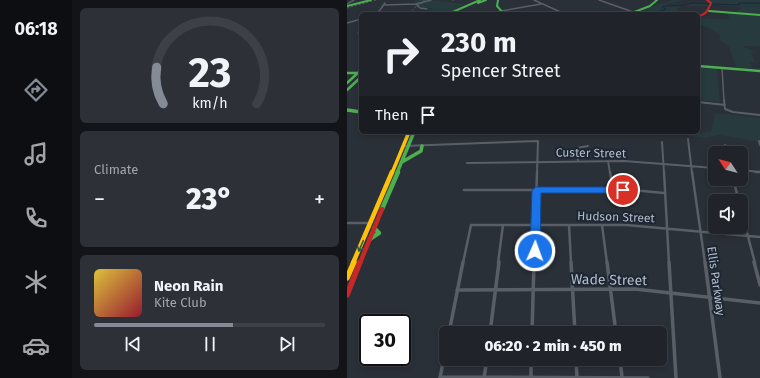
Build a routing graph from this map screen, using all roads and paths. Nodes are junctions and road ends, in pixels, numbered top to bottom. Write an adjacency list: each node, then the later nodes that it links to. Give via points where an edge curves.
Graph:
1 (354, 0): 11 (street)
2 (371, 0): 11 (main road)
3 (431, 0): 12 (street)
4 (480, 0): 17 (main road)
5 (486, 0): 18 (main road)
6 (498, 0): 19 (main road, via 496,5)
7 (534, 0): 13 (street)
8 (599, 0): 21 (street)
9 (658, 0): 22 (main road, via 655,5)
10 (709, 2): 15 (main road)
11 (347, 4)
12 (415, 4): 14 (street); 16 (street, via 384,4)
13 (541, 4): 19 (street); 20 (street)
14 (427, 9)
15 (709, 11): 23 (main road); 24 (main road, via 706,15)
16 (376, 12)
17 (453, 12)
18 (459, 12)
19 (503, 12)
20 (560, 12)
21 (631, 12)
22 (637, 12)
23 (760, 15)
24 (700, 16)
25 (359, 20): 26 (street)
26 (347, 23)
27 (700, 66): 28 (main road)
28 (722, 68): 29 (main road); 36 (street)
29 (760, 70)
30 (359, 72): 31 (main road)
31 (349, 76): 33 (main road)
32 (359, 79): 34 (main road)
33 (347, 82)
34 (347, 90)
35 (700, 102): 36 (street)
36 (725, 105): 41 (street, via 725,109 730,112)
37 (347, 110): 38 (main road)
38 (359, 112)
39 (359, 112): 40 (main road)
40 (347, 114)
41 (760, 115)
42 (409, 134): 47 (main road)
43 (413, 134): 47 (main road)
44 (688, 139): 57 (street, Ellis Parkway)
45 (759, 141): 50 (street)
46 (662, 142): 56 (street)
47 (406, 146): 48 (street); 54 (main road); 66 (main road)
48 (422, 146): 51 (street, via 539,141); 54 (main road, via 421,150)
49 (588, 146): 52 (street, via 577,148)
50 (760, 146)
51 (538, 161): 52 (street, Custer Street); 55 (street, Custer Street); 62 (street)
52 (578, 161): 53 (street, Custer Street)
53 (608, 161): 56 (street, Custer Street); 63 (street)
54 (401, 163): 71 (main road)
55 (467, 163)
56 (663, 164): 57 (street, Custer Street); 64 (street)
57 (691, 167): 58 (street, Custer Street); 73 (street, Ellis Parkway)
58 (708, 168)
59 (748, 171): 60 (street)
60 (760, 172)
61 (464, 190): 62 (street)
62 (536, 190): 63 (street); 68 (street)
63 (613, 190): 64 (street)
64 (664, 193): 72 (street)
65 (347, 223): 66 (street)
66 (371, 223): 77 (main road, one-way to 77)
67 (503, 225): 68 (street, Hudson Street); 80 (street, Hudson Street, via 471,225); 81 (street)
68 (536, 225): 69 (street, Hudson Street); 82 (street)
69 (569, 225): 70 (street, Hudson Street); 83 (street)
70 (602, 225): 72 (street, Hudson Street); 79 (street)
71 (374, 228): 76 (main road); 76 (main road, via 379,233)
72 (667, 228): 73 (street, Hudson Street); 84 (street)
73 (700, 232): 74 (street, Hudson Street); 86 (street, Ellis Parkway)
74 (747, 236): 75 (street, Hudson Street); 78 (street)
75 (760, 237)
76 (370, 240): 85 (main road)
77 (347, 278)
78 (760, 285)
79 (610, 289): 83 (street, Wade Street); 84 (street, Wade Street); 92 (street)
80 (457, 290): 81 (street, Wade Street); 88 (street)
81 (495, 290): 82 (street, Wade Street); 89 (street)
82 (534, 290): 83 (street, Wade Street); 90 (street)
83 (573, 290): 91 (street)
84 (671, 293): 86 (street, Wade Street); 104 (street)
85 (347, 295)
86 (709, 297): 87 (street, Wade Street); 105 (street, Ellis Parkway)
87 (760, 303)
88 (450, 326)
89 (491, 326)
90 (532, 326)
91 (575, 326)
92 (615, 326)
93 (442, 366): 100 (street)
94 (486, 366): 101 (street)
95 (531, 366): 102 (street)
96 (576, 366): 98 (street)
97 (621, 366): 99 (street)
98 (577, 377): 99 (street); 102 (street)
99 (622, 377): 103 (street)
100 (440, 378): 101 (street)
101 (484, 378): 102 (street)
102 (531, 378)
103 (648, 378)
104 (676, 378)
105 (720, 378)

